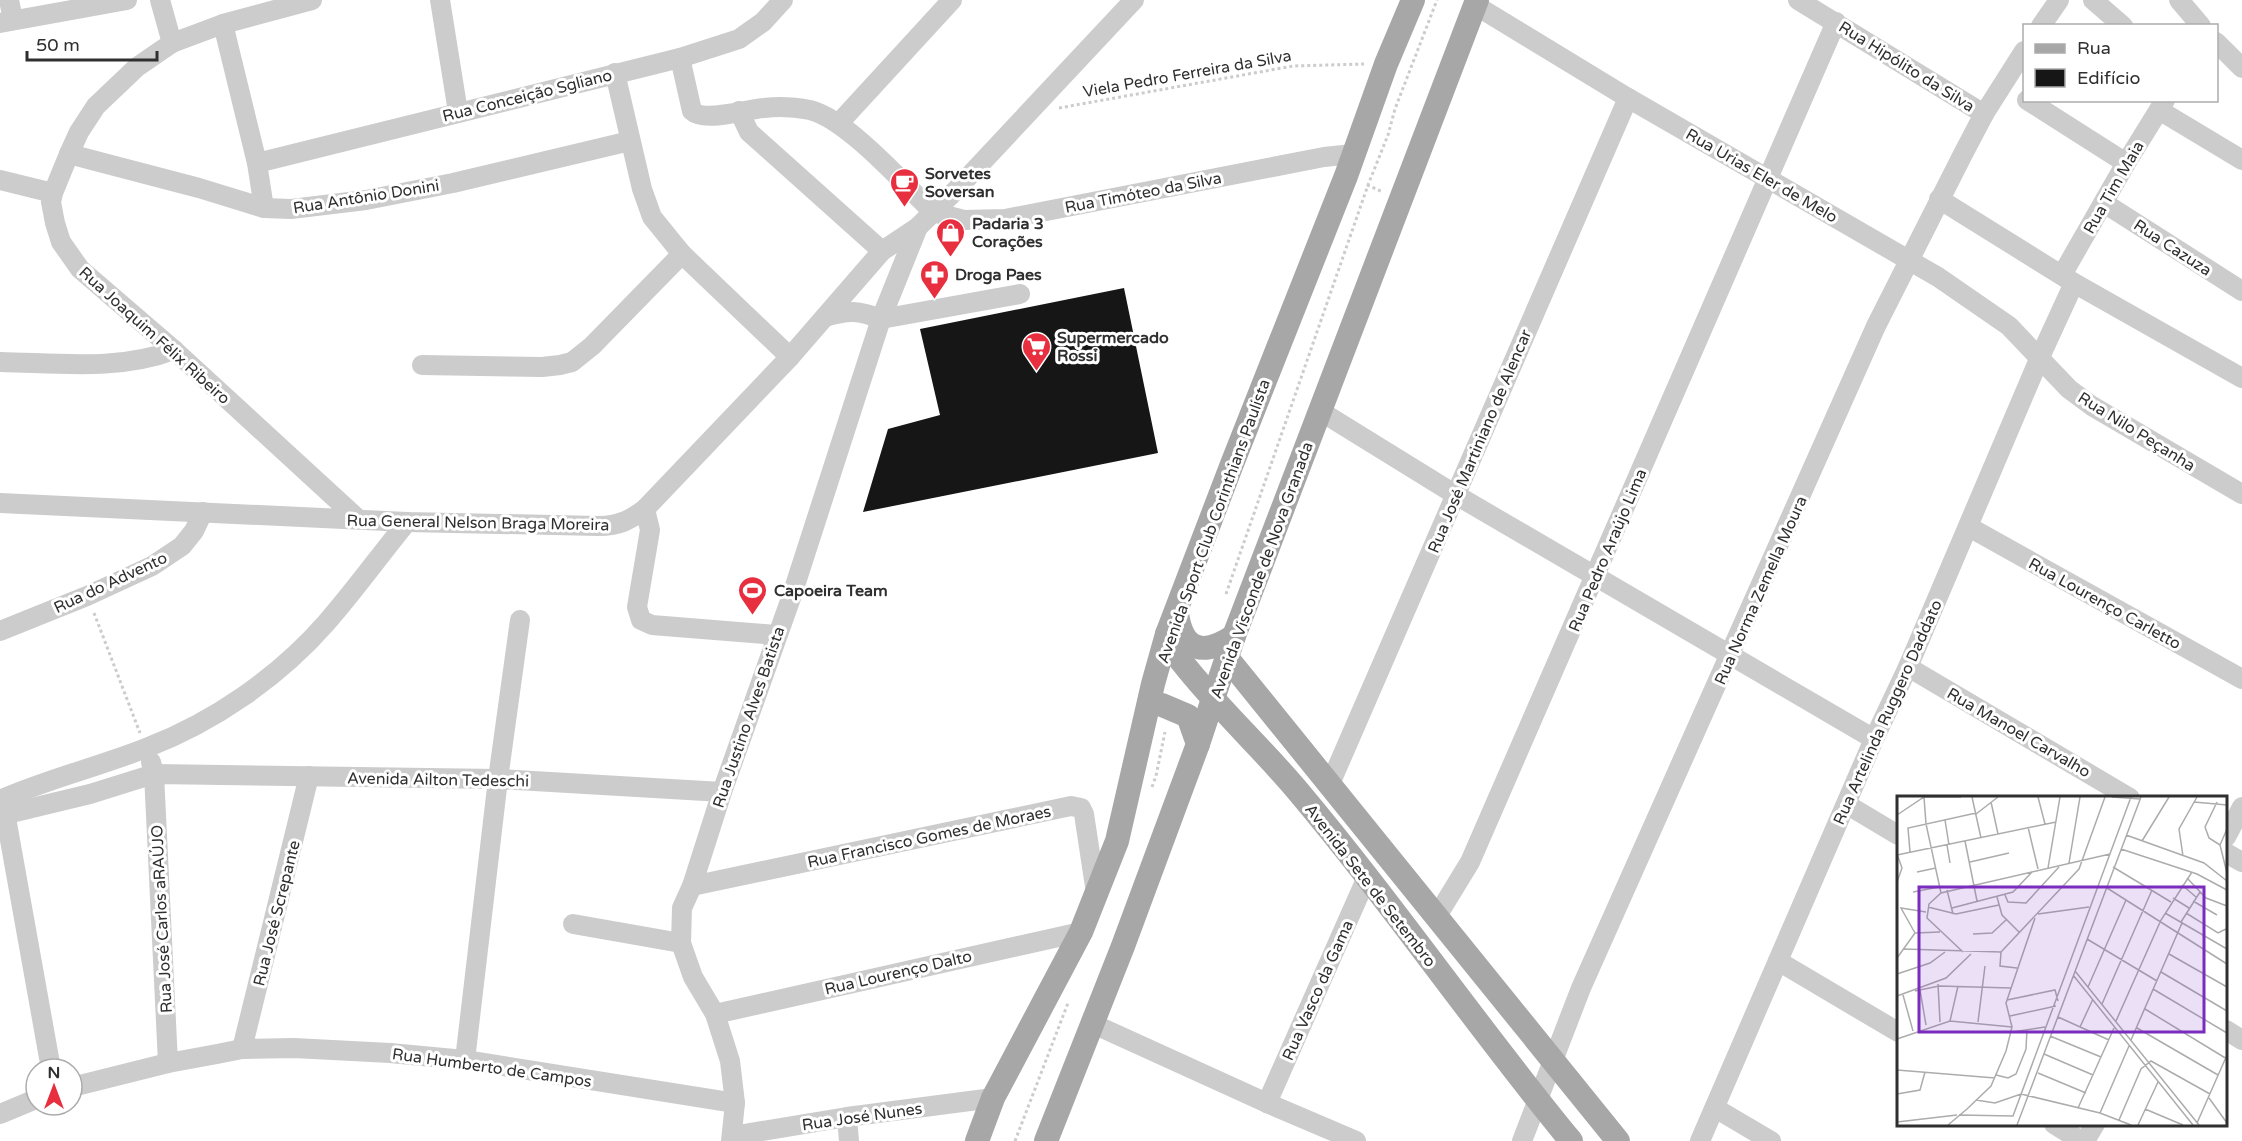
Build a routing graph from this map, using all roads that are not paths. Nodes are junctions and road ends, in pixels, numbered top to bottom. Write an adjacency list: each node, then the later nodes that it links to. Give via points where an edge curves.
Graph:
1 (9, 0): 15 (street)
2 (127, 0): 15 (street)
3 (160, 0): 21 (street)
4 (312, 0): 17 (street, Rua Joaquim Félix Ribeiro)
5 (440, 0): 33 (street)
6 (783, 0): 24 (street, Rua Conceição Sgliano, via 763,22 739,39)
7 (952, 0): 35 (street)
8 (1134, 0): 48 (street)
9 (1413, 0): 41 (main road, Avenida Sport Club Corinthians Paulista)
10 (1798, 0): 16 (street, Rua Hipólito da Silva)
11 (2059, 0): 18 (street)
12 (2092, 0): 19 (street)
13 (2179, 0): 20 (street)
14 (1476, 3): 28 (street, Rua Urias Eler de Melo); 64 (main road, Avenida Visconde de Nova Granada)
15 (7, 21)
16 (1836, 22): 34 (street, Rua Hipólito da Silva); 42 (street, Rua Pedro Araújo Lima)
17 (223, 24): 21 (street, Rua Joaquim Félix Ribeiro); 39 (street)
18 (2042, 24)
19 (2122, 24)
20 (2199, 24)
21 (172, 43): 37 (street, Rua Joaquim Félix Ribeiro, via 137,67 96,106)
22 (2218, 43): 25 (street)
23 (2023, 54): 27 (street, Rua Norma Zemella Moura)
24 (680, 58): 26 (street, Rua Conceição Sgliano); 32 (street, via 692,111 697,116)
25 (2242, 68)
26 (615, 73): 33 (street, Rua Conceição Sgliano); 36 (street)
27 (2002, 85): 29 (street); 34 (street, Rua Norma Zemella Moura)
28 (1628, 98): 42 (street, Rua Urias Eler de Melo); 66 (street, Rua José Martiniano de Alencar)
29 (2023, 98)
30 (2029, 102): 40 (street)
31 (2162, 105): 38 (street); 40 (street, Rua Tim Maia)
32 (739, 111): 35 (street, via 796,108); 50 (street, via 749,132)
33 (458, 112): 39 (street, Rua Conceição Sgliano)
34 (1984, 114): 45 (street, Rua Norma Zemella Moura)
35 (839, 123): 48 (street)
36 (630, 141): 47 (street, Rua Antônio Donini, via 366,200); 51 (street, via 652,217)
37 (69, 154): 44 (street, Rua Joaquim Félix Ribeiro); 47 (street, Rua Antônio Donini)
38 (2242, 160)
39 (257, 163): 47 (street)
40 (2126, 163): 46 (street, Rua Tim Maia)
41 (1350, 165): 48 (street, Rua Timóteo da Silva, via 1324,158 1005,219 964,220); 74 (main road, Avenida Sport Club Corinthians Paulista)
42 (1767, 179): 52 (street, Rua Urias Eler de Melo); 73 (street, Rua Pedro Araújo Lima)
43 (0, 180): 44 (street)
44 (53, 193): 58 (street, Rua Joaquim Félix Ribeiro, via 55,223 69,255 80,269)
45 (1939, 200): 52 (street, Rua Norma Zemella Moura); 53 (street)
46 (2104, 203): 53 (street, Rua Tim Maia); 54 (street, Rua Cazuza)
47 (264, 208)
48 (933, 212): 49 (street, Rua General Nelson Braga Moreira)
49 (918, 227): 50 (street, Rua General Nelson Braga Moreira); 57 (street, Rua Justino Alves Batista)
50 (882, 251): 56 (street, Rua General Nelson Braga Moreira)
51 (682, 254): 59 (street); 62 (street, via 605,334 572,362 543,367)
52 (1908, 261): 60 (street, Rua Urias Eler de Melo, via 2008,326); 80 (street, Rua Norma Zemella Moura)
53 (2068, 279): 60 (street, Rua Artelinda Ruggero Daddato); 63 (street)
54 (2242, 291)
55 (1020, 294): 57 (street)
56 (825, 317): 57 (street, via 845,311); 59 (street, Rua General Nelson Braga Moreira)
57 (880, 319): 78 (street, Rua Justino Alves Batista)
58 (174, 350): 61 (street, via 124,363); 70 (street, Rua Joaquim Félix Ribeiro)
59 (790, 357): 68 (street, Rua General Nelson Braga Moreira)
60 (2040, 357): 65 (street, Rua Nilo Peçanha, via 2069,389 2092,406); 72 (street, Rua Artelinda Ruggero Daddato)
61 (0, 362)
62 (422, 365)
63 (2242, 378)
64 (1320, 411): 66 (street); 79 (main road, Avenida Visconde de Nova Granada)
65 (2242, 494)
66 (1456, 495): 73 (street); 91 (street, Rua José Martiniano de Alencar)
67 (0, 503): 69 (street, Rua General Nelson Braga Moreira)
68 (645, 509): 71 (street, Rua General Nelson Braga Moreira, via 616,526); 78 (street, via 650,530 637,607 641,620 652,625)
69 (203, 512): 70 (street, Rua General Nelson Braga Moreira); 76 (street, Rua do Advento, via 189,538 169,555 87,596)
70 (358, 519): 71 (street, Rua General Nelson Braga Moreira)
71 (407, 522): 87 (street, via 326,623 283,665 235,702)
72 (1969, 527): 81 (street, Rua Artelinda Ruggero Daddato); 82 (street, Rua Lourenço Carletto)
73 (1596, 575): 80 (street); 102 (street, Rua Pedro Araújo Lima, via 1470,862)
74 (1177, 609): 77 (main road, Avenida Sport Club Corinthians Paulista); 79 (main road, via 1180,629 1190,644)
75 (520, 620): 90 (street)
76 (0, 631)
77 (1167, 633): 83 (main road, Avenida Sete de Setembro, via 1178,657); 84 (main road, Avenida Sport Club Corinthians Paulista)
78 (776, 635): 92 (street, Rua Justino Alves Batista)
79 (1231, 648): 83 (main road, Avenida Visconde de Nova Granada); 91 (main road, Avenida Sete de Setembro)
80 (1730, 656): 85 (street); 115 (street, Rua Norma Zemella Moura, via 1581,987)
81 (1908, 668): 85 (street, Rua Artelinda Ruggero Daddato); 93 (street, Rua Manoel Carvalho)
82 (2242, 679)
83 (1214, 698): 86 (main road, Avenida Visconde de Nova Granada); 99 (main road, Avenida Sete de Setembro, via 1297,790)
84 (1157, 704): 86 (main road, via 1188,716); 101 (main road, Avenida Sport Club Corinthians Paulista, via 1117,841)
85 (1874, 739): 94 (street, Rua Artelinda Ruggero Daddato)
86 (1198, 744): 108 (main road, Avenida Visconde de Nova Granada)
87 (146, 749): 88 (street, Rua José Carlos aRAÚJO); 95 (street, via 87,767)
88 (154, 774): 89 (street, Avenida Ailton Tedeschi); 95 (street, Avenida Ailton Tedeschi, via 90,794); 116 (street, Rua José Carlos aRAÚJO)
89 (309, 776): 90 (street, Avenida Ailton Tedeschi); 112 (street, Rua José Screpante)
90 (498, 779): 92 (street, Avenida Ailton Tedeschi); 114 (street)
91 (1330, 784): 102 (main road, Avenida Sete de Setembro)
92 (722, 792): 100 (street, Rua Justino Alves Batista)
93 (2127, 796)
94 (1846, 804): 97 (street); 106 (street, Rua Artelinda Ruggero Daddato)
95 (2, 807): 113 (street)
96 (2242, 807): 98 (street)
97 (1897, 834)
98 (2230, 854)
99 (1367, 877): 119 (main road, Avenida Sete de Setembro); 121 (street, Rua Vasco da Gama)
100 (692, 886): 101 (street, Rua Francisco Gomes de Moraes, via 1071,806 1081,808 1084,814); 105 (street, Rua Justino Alves Batista, via 682,908)
101 (1096, 893): 104 (main road, Avenida Sport Club Corinthians Paulista)
102 (1437, 916): 115 (main road, Avenida Sete de Setembro)
103 (573, 924): 105 (street)
104 (1081, 932): 107 (street, Rua Lourenço Dalto); 118 (main road, Avenida Sport Club Corinthians Paulista)
105 (681, 944): 107 (street, Rua Justino Alves Batista, via 693,977)
106 (1778, 961): 109 (street); 123 (street, Rua Artelinda Ruggero Daddato)
107 (715, 1014): 120 (street, Rua Justino Alves Batista, via 730,1062)
108 (1091, 1023): 121 (street); 131 (main road, Avenida Visconde de Nova Granada)
109 (1897, 1031)
110 (2227, 1031): 111 (street)
111 (2242, 1040)
112 (242, 1049): 114 (street, Rua Humberto de Campos, via 346,1050); 116 (street, Rua Humberto de Campos)
113 (49, 1057)
114 (465, 1060): 120 (street, Rua Humberto de Campos)
115 (1553, 1060): 119 (street, Rua Norma Zemella Moura); 135 (main road, Avenida Sete de Setembro)
116 (168, 1063): 117 (street, Rua Humberto de Campos)
117 (84, 1084)
118 (993, 1098): 125 (street, Rua José Nunes); 130 (main road, Avenida Sport Club Corinthians Paulista)
119 (1538, 1101): 133 (street, Rua Norma Zemella Moura); 134 (main road, Avenida Sete de Setembro)
120 (735, 1103): 128 (street, Rua Justino Alves Batista)
121 (1267, 1103): 132 (street)
122 (24, 1105): 124 (street)
123 (1715, 1108): 136 (street, Rua Artelinda Ruggero Daddato); 137 (street)
124 (0, 1114)
125 (847, 1117): 128 (street, Rua José Nunes); 129 (street)
126 (2056, 1126): 138 (street)
127 (2094, 1126): 138 (street)
128 (731, 1139)
129 (849, 1141)
130 (977, 1141)
131 (1046, 1141)
132 (1356, 1141)
133 (1522, 1141)
134 (1571, 1141)
135 (1618, 1141)
136 (1700, 1141)
137 (1771, 1141)
138 (2083, 1141)

